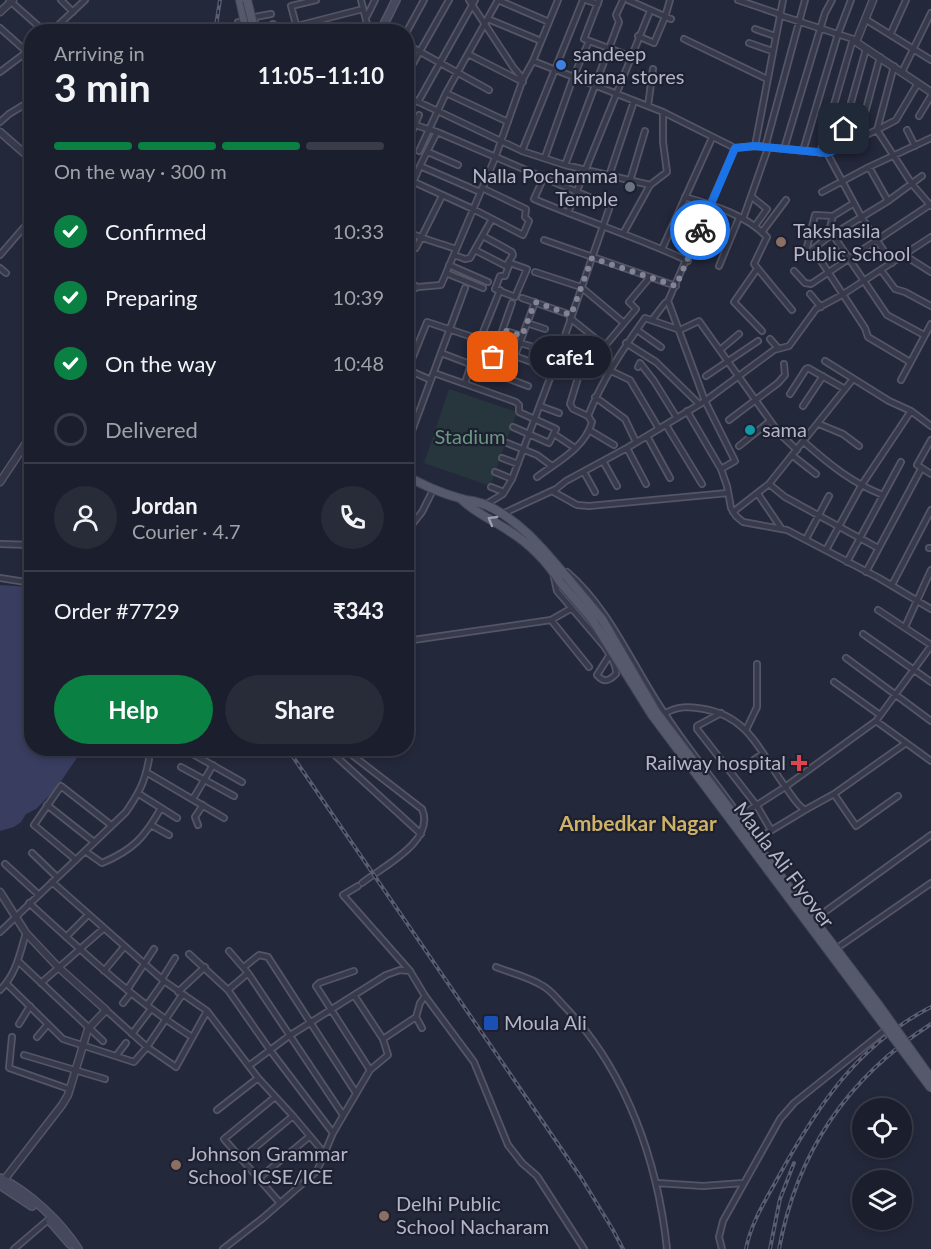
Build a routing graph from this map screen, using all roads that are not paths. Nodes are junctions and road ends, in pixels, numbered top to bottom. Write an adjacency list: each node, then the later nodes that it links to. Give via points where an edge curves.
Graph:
1 (61, 0): 33 (street)
2 (85, 0): 33 (street)
3 (240, 0): 46 (main road)
4 (249, 0): 37 (street); 47 (main road, bridge)
5 (316, 0): 29 (street)
6 (361, 0): 30 (street)
7 (375, 0): 38 (street)
8 (396, 0): 52 (main road)
9 (424, 0): 53 (street)
10 (449, 0): 73 (street)
11 (498, 0): 41 (street); 43 (street)
12 (550, 0): 26 (street)
13 (584, 0): 27 (street); 85 (street)
14 (625, 0): 31 (street); 70 (street, via 616,15 619,22)
15 (670, 0): 39 (street)
16 (738, 0): 28 (street)
17 (783, 0): 36 (street)
18 (796, 0): 24 (street)
19 (832, 0): 56 (street)
20 (851, 0): 60 (street)
21 (873, 0): 40 (street)
22 (906, 0): 59 (street)
23 (11, 1): 32 (street); 44 (street)
24 (805, 1): 42 (street)
25 (472, 2): 41 (street); 81 (street)
26 (558, 2): 43 (street)
27 (598, 2): 66 (street, via 584,39)
28 (750, 2): 36 (street)
29 (291, 3): 49 (street)
30 (363, 9): 38 (street); 50 (street)
31 (650, 11): 39 (street); 61 (street)
32 (0, 12)
33 (73, 12): 45 (street)
34 (931, 13): 54 (street)
35 (271, 14): 37 (street)
36 (779, 14): 42 (street); 62 (street)
37 (255, 17): 48 (street)
38 (366, 17): 51 (street)
39 (668, 18): 61 (street, via 654,43)
40 (866, 19): 59 (street); 64 (street)
41 (486, 21): 65 (street); 76 (street); 91 (street)
42 (801, 21): 56 (street); 123 (street)
43 (549, 22): 65 (street)
44 (36, 24)
45 (60, 24)
46 (246, 24)
47 (255, 24)
48 (256, 24)
49 (296, 24)
50 (314, 24)
51 (368, 24)
52 (385, 24)
53 (411, 24)
54 (924, 27): 58 (street); 72 (street)
55 (0, 28): 68 (street)
56 (821, 28): 60 (street); 124 (street)
57 (755, 29): 62 (street)
58 (931, 30)
59 (891, 33): 72 (street)
60 (838, 34): 64 (street); 128 (street)
61 (638, 36): 77 (street)
62 (775, 36): 74 (street)
63 (684, 39): 90 (street)
64 (854, 40): 71 (street); 131 (street)
65 (541, 41): 82 (street)
66 (589, 41): 70 (street); 89 (street)
67 (749, 43): 74 (street)
68 (24, 46)
69 (414, 48): 73 (street)
70 (610, 48): 77 (street); 93 (street)
71 (866, 49): 78 (street); 125 (street)
72 (914, 50): 79 (street); 88 (street)
73 (420, 51): 80 (street); 81 (street)
74 (772, 51): 90 (street)
75 (24, 54): 86 (street)
76 (468, 54): 87 (street); 91 (street)
77 (630, 56): 96 (street)
78 (880, 57): 83 (street); 118 (street)
79 (931, 60)
80 (414, 62)
81 (441, 62): 87 (street); 100 (street)
82 (533, 62): 85 (street); 91 (street)
83 (894, 66): 88 (street); 111 (street)
84 (653, 69): 102 (street)
85 (555, 70): 89 (street); 127 (street)
86 (0, 72)
87 (458, 72): 94 (street); 95 (street)
88 (902, 72): 92 (street)
89 (573, 78): 93 (street); 134 (street)
90 (767, 79): 120 (street)
91 (523, 81): 108 (street)
92 (918, 83): 97 (street); 111 (street, via 896,120)
93 (595, 86): 96 (street); 137 (street)
94 (489, 90)
95 (446, 93): 103 (street); 108 (street)
96 (615, 94): 99 (street); 140 (street)
97 (931, 94): 106 (street)
98 (414, 100): 100 (street)
99 (634, 101): 102 (street); 141 (street)
100 (418, 102): 103 (street)
101 (24, 105): 107 (street)
102 (648, 106): 104 (street)
103 (437, 111): 110 (street); 119 (street)
104 (663, 112): 116 (street); 148 (street, via 667,172)
105 (419, 115): 109 (street)
106 (919, 116)
107 (0, 122)
108 (508, 122): 119 (street)
109 (415, 125): 110 (street)
110 (430, 130): 115 (street); 126 (street)
111 (877, 130): 118 (street); 133 (street)
112 (907, 130): 121 (street)
113 (645, 131): 144 (street)
114 (0, 132): 130 (street)
115 (437, 132): 129 (street); 135 (street)
116 (711, 138): 122 (street); 153 (street)
117 (931, 138): 121 (street)
118 (858, 139): 125 (street)
119 (501, 141): 127 (street); 135 (street)
120 (755, 146): 122 (street); 123 (street)
121 (915, 146): 133 (street)
122 (735, 148): 158 (street)
123 (766, 148): 124 (street); 154 (street)
124 (784, 149): 128 (street)
125 (838, 149): 132 (street)
126 (419, 151)
127 (522, 151): 134 (street)
128 (803, 151): 131 (street)
129 (428, 152): 136 (street); 138 (street)
130 (24, 153)
131 (820, 153): 132 (street)
132 (827, 153): 146 (street)
133 (893, 155): 139 (street); 147 (street)
134 (545, 157): 137 (street)
135 (495, 158): 143 (street); 149 (street)
136 (458, 165)
137 (565, 165): 140 (street)
138 (420, 166): 145 (street); 149 (street)
139 (869, 167): 146 (street); 156 (street)
140 (585, 169): 141 (street); 150 (street)
141 (609, 176): 144 (street)
142 (922, 176): 147 (street)
143 (543, 179): 150 (street); 161 (street, via 534,199)
144 (630, 180): 148 (street)
145 (414, 182): 152 (street)
146 (842, 182): 151 (street); 157 (street)
147 (912, 184): 156 (street); 159 (street)
148 (650, 185): 169 (street)
149 (481, 190): 160 (street); 164 (street, via 526,209 529,221 523,235)
150 (575, 192): 161 (street); 166 (street, via 610,206)
151 (822, 192)
152 (442, 196): 160 (street); 175 (street)
153 (685, 197): 158 (street); 180 (street)
154 (752, 197): 165 (street); 167 (street, via 767,209)
155 (786, 200): 170 (street)
156 (888, 201): 163 (street)
157 (854, 203): 162 (street); 163 (street)
158 (711, 205): 165 (street); 188 (street)
159 (931, 205): 178 (street)
160 (473, 209): 164 (street); 182 (street)
161 (568, 213): 166 (street)
162 (833, 216): 176 (street); 176 (street, via 815,215 806,252)
163 (862, 218): 172 (street); 178 (street)
164 (492, 219): 173 (street)
165 (741, 219): 167 (street); 191 (street)
166 (604, 225): 169 (street); 186 (street)
167 (755, 226): 170 (street)
168 (24, 227): 184 (street)
169 (624, 232): 180 (street)
170 (762, 232): 193 (street, via 767,237 754,264)
171 (414, 235): 175 (street)
172 (833, 235): 176 (street); 187 (street)
173 (483, 236): 181 (street); 181 (street, via 513,255 506,267)
174 (931, 237): 185 (street)
175 (420, 238): 179 (street); 182 (street)
176 (827, 238)
177 (544, 240): 186 (street)
178 (877, 241): 187 (street); 189 (street)
179 (416, 248)
180 (662, 249): 188 (street)
181 (475, 250): 182 (street, via 468,259)
182 (455, 252): 190 (street)
183 (815, 252): 197 (street)
184 (0, 255)
185 (904, 255): 189 (street); 198 (street)
186 (592, 258): 201 (street); 207 (street)
187 (849, 258): 197 (street); 202 (street)
188 (688, 261): 205 (street)
189 (892, 263): 194 (street)
190 (449, 266): 200 (street); 203 (street)
191 (719, 266)
192 (0, 268): 199 (street)
193 (756, 269): 220 (street); 231 (street, via 734,302)
194 (881, 270): 202 (street); 218 (street, via 895,290)
195 (794, 271): 197 (street, via 809,284)
196 (535, 272): 207 (street)
197 (828, 272): 213 (street)
198 (931, 272)
199 (6, 273)
200 (446, 273): 206 (street, via 441,285); 210 (street)
201 (650, 277): 205 (street); 224 (street, via 628,302 636,309)
202 (864, 281): 213 (street); 233 (street, via 886,315)
203 (488, 282)
204 (414, 286): 206 (street)
205 (676, 286): 215 (street)
206 (417, 287): 208 (street)
207 (581, 287): 221 (street); 224 (street)
208 (414, 288)
209 (465, 288): 226 (street)
210 (483, 288)
211 (500, 290): 211 (street, via 516,297 526,268 511,263 505,276 499,277 495,288); 235 (street)
212 (810, 294): 219 (street)
213 (843, 295): 219 (street); 250 (street, via 868,337)
214 (522, 298): 216 (street)
215 (668, 301): 222 (street); 230 (street)
216 (535, 302): 221 (street); 223 (street)
217 (512, 303): 228 (street)
218 (931, 306)
219 (821, 307): 243 (street, via 812,312 793,343)
220 (792, 310)
221 (571, 317): 241 (street); 255 (street)
222 (652, 321): 229 (street, via 645,318); 230 (street)
223 (527, 323): 227 (street); 234 (street)
224 (624, 323): 241 (street)
225 (931, 324): 233 (street)
226 (451, 328): 235 (street); 245 (street, via 426,322); 246 (street)
227 (545, 328)
228 (503, 330): 234 (street); 240 (street)
229 (637, 330): 239 (street); 242 (street)
230 (680, 330): 244 (street, via 699,321); 272 (street)
231 (762, 331)
232 (739, 334): 244 (street)
233 (924, 335): 250 (street)
234 (522, 336): 238 (street)
235 (480, 339): 240 (street); 252 (street)
236 (770, 339): 243 (street)
237 (758, 341): 249 (street)
238 (520, 342): 251 (street, via 537,349); 251 (street, via 514,359)
239 (626, 343): 256 (street); 273 (street, via 656,362)
240 (497, 345): 247 (street)
241 (605, 346): 262 (street)
242 (661, 347)
243 (778, 348): 261 (street)
244 (720, 350): 249 (street)
245 (414, 352)
246 (441, 353): 252 (street); 258 (street)
247 (493, 357)
248 (825, 361): 263 (street)
249 (727, 362): 259 (street); 261 (street)
250 (910, 362): 265 (street)
251 (533, 363): 255 (street)
252 (471, 364): 266 (street); 267 (street)
253 (784, 364): 271 (street, via 783,377)
254 (638, 367): 280 (street, via 640,363 648,371)
255 (554, 369): 262 (street); 274 (street)
256 (610, 371): 270 (street); 289 (street, via 630,381)
257 (414, 372): 264 (street)
258 (434, 373): 264 (street); 266 (street)
259 (706, 376)
260 (823, 376): 268 (street); 269 (street, via 806,369); 275 (street)
261 (738, 377): 271 (street); 272 (street)
262 (578, 378): 279 (street, via 570,404)
263 (853, 379): 268 (street); 277 (street)
264 (431, 380): 286 (street)
265 (901, 380)
266 (465, 383): 281 (street, via 516,402 519,412)
267 (528, 386)
268 (845, 389): 284 (street)
269 (790, 394)
270 (595, 397): 279 (street); 295 (street, via 625,419)
271 (757, 399): 282 (street); 283 (street)
272 (705, 401): 273 (street); 313 (street, via 735,460)
273 (699, 404): 276 (street)
274 (540, 406): 278 (street); 281 (street)
275 (803, 406)
276 (687, 411): 280 (street); 313 (street)
277 (911, 411): 287 (street); 327 (street)
278 (559, 413)
279 (588, 416): 290 (street, via 592,422)
280 (677, 418): 285 (street)
281 (535, 419): 291 (street); 292 (street, via 556,429)
282 (729, 420)
283 (772, 423): 300 (street); 305 (street)
284 (820, 423): 296 (street); 301 (street)
285 (666, 424): 289 (street); 323 (street)
286 (414, 426)
287 (931, 426)
288 (513, 427): 291 (street)
289 (659, 429): 293 (street)
290 (590, 430): 298 (street); 302 (street)
291 (529, 434): 292 (street, via 549,443); 304 (street)
292 (554, 434): 302 (street)
293 (647, 436): 295 (street); 319 (street)
294 (931, 440): 311 (street)
295 (636, 442): 303 (street)
296 (804, 442): 305 (street); 327 (street)
297 (507, 443): 304 (street)
298 (614, 445)
299 (24, 446): 322 (street)
300 (739, 446)
301 (859, 446)
302 (575, 448): 312 (street)
303 (627, 448): 308 (street); 324 (street)
304 (523, 449): 310 (street); 312 (street)
305 (797, 450): 306 (street)
306 (793, 456): 316 (street); 325 (street)
307 (502, 458): 310 (street)
308 (603, 461): 315 (street); 326 (street)
309 (901, 462): 335 (street)
310 (518, 464): 320 (street)
311 (919, 465): 317 (street); 352 (street)
312 (552, 466): 318 (street)
313 (721, 469): 333 (street)
314 (495, 472): 320 (street)
315 (584, 472): 330 (street); 332 (street)
316 (816, 474)
317 (931, 474)
318 (537, 477)
319 (670, 478)
320 (512, 479): 331 (street)
321 (414, 480): 329 (main road)
322 (0, 482)
323 (702, 483)
324 (646, 484)
325 (769, 484): 334 (street); 342 (street)
326 (617, 486)
327 (861, 486): 335 (street); 345 (street)
328 (491, 487): 331 (street)
329 (433, 490): 337 (main road); 343 (street)
330 (554, 490): 333 (street, via 577,505 589,506); 341 (street)
331 (504, 492): 338 (street)
332 (595, 492)
333 (728, 493): 340 (street)
334 (758, 494): 340 (street); 346 (street)
335 (883, 495): 348 (street)
336 (829, 496): 342 (street)
337 (461, 499): 338 (main road); 347 (main road, one-way to 337)
338 (488, 503): 341 (main road)
339 (931, 510): 362 (street)
340 (733, 512): 346 (street, via 743,522)
341 (504, 513): 344 (main road)
342 (819, 516): 345 (street); 349 (street)
343 (414, 522)
344 (516, 524): 347 (main road); 354 (main road, via 530,535)
345 (839, 527): 348 (street); 353 (street)
346 (781, 528): 349 (street)
347 (511, 532): 354 (main road)
348 (859, 537): 352 (street); 355 (street)
349 (806, 539): 353 (street)
350 (0, 544): 351 (street)
351 (24, 545)
352 (878, 548): 358 (street)
353 (826, 550): 355 (street)
354 (544, 555): 356 (main road, Maula Ali Flyover)
355 (847, 562): 358 (street)
356 (554, 567): 360 (main road, Maula Ali Flyover); 364 (street, via 557,591); 381 (street, via 580,585 602,612)
357 (931, 570): 363 (street)
358 (866, 572): 362 (street)
359 (0, 578): 361 (street)
360 (563, 579): 495 (main road, Maula Ali Flyover, bridge, via 602,619 656,712); 497 (main road, Maula Ali Flyover, bridge, via 652,715)
361 (24, 582)
362 (892, 585): 363 (street)
363 (918, 601): 365 (street); 368 (street)
364 (572, 608): 367 (street); 372 (street)
365 (931, 609)
366 (878, 610): 368 (street)
367 (550, 620): 370 (street); 375 (street)
368 (905, 627): 371 (street)
369 (863, 634): 376 (street)
370 (414, 640)
371 (931, 645): 376 (street)
372 (609, 656): 372 (street, via 616,674 602,680 597,675)
373 (846, 658): 379 (street)
374 (757, 664): 385 (street, via 757,707)
375 (589, 667)
376 (914, 670): 378 (street); 379 (street)
377 (834, 682): 382 (street)
378 (931, 682)
379 (896, 694): 382 (street); 384 (street)
380 (721, 712): 381 (street, via 682,706); 385 (street); 407 (street, via 697,729)
381 (664, 714): 410 (street)
382 (880, 715): 383 (street)
383 (876, 721): 386 (street); 399 (street)
384 (931, 721)
385 (746, 730): 387 (street)
386 (906, 743): 392 (street); 401 (street)
387 (762, 754): 395 (street); 399 (street)
388 (197, 756): 393 (street)
389 (336, 756): 417 (street)
390 (353, 756): 417 (street, via 422,809 425,820)
391 (149, 759): 396 (street)
392 (931, 761)
393 (213, 765): 397 (street); 398 (street)
394 (181, 767): 397 (street)
395 (744, 767)
396 (146, 772): 400 (street); 404 (street)
397 (204, 780): 403 (street); 404 (street)
398 (242, 782)
399 (785, 787): 407 (street); 409 (street)
400 (138, 794): 408 (street); 413 (street)
401 (834, 794): 402 (street, via 856,826); 409 (street)
402 (898, 795)
403 (234, 796)
404 (193, 799): 406 (street)
405 (47, 805): 413 (street, via 61,786); 421 (street); 424 (street, via 34,825)
406 (203, 805): 412 (street); 415 (street, via 195,818)
407 (757, 806): 410 (street); 416 (street)
408 (160, 808): 411 (street); 414 (street)
409 (805, 810): 416 (street)
410 (740, 816): 420 (street)
411 (177, 818)
412 (224, 818)
413 (111, 825): 421 (street)
414 (152, 825): 418 (street); 422 (street, via 131,848 102,863)
415 (198, 825)
416 (771, 830): 420 (street)
417 (421, 834): 454 (street, via 400,857 343,895)
418 (169, 835)
419 (930, 837): 434 (street)
420 (757, 839): 434 (street)
421 (94, 842): 422 (street)
422 (85, 851): 424 (street)
423 (32, 853): 426 (street)
424 (76, 860): 426 (street)
425 (5, 864): 430 (street)
426 (57, 878): 427 (street)
427 (52, 882): 430 (street); 433 (street)
428 (931, 883): 440 (street)
429 (0, 891): 432 (street)
430 (39, 895): 431 (street)
431 (29, 903): 432 (street); 438 (street)
432 (16, 915): 436 (street); 437 (street)
433 (88, 915): 435 (street); 438 (street)
434 (815, 919): 440 (street)
435 (104, 929): 439 (street); 441 (street)
436 (0, 932)
437 (26, 933): 446 (street); 448 (street)
438 (66, 937): 441 (street)
439 (124, 947): 447 (street); 452 (street)
440 (837, 948): 511 (street, via 893,1023 794,1103 772,1130)
441 (81, 949): 448 (street); 452 (street)
442 (154, 949): 447 (street)
443 (229, 951): 450 (street)
444 (189, 954): 449 (street)
445 (175, 958): 456 (street)
446 (18, 961): 457 (street); 458 (street)
447 (145, 965): 456 (street); 461 (street)
448 (58, 967): 457 (street); 468 (street)
449 (205, 967): 460 (street); 462 (street)
450 (244, 967): 455 (street); 475 (street, via 259,955 268,957)
451 (496, 967): 510 (street, via 544,986 584,1028 612,1070 636,1120)
452 (104, 971): 461 (street)
453 (354, 971): 470 (street, via 316,985)
454 (410, 971): 463 (street, via 386,975); 464 (street)
455 (248, 973): 460 (street); 481 (street)
456 (163, 980): 462 (street); 467 (street)
457 (40, 983): 477 (street)
458 (7, 984): 459 (street); 466 (street)
459 (0, 990)
460 (228, 990): 488 (street)
461 (129, 991): 465 (street); 467 (street)
462 (180, 994): 469 (street); 472 (street)
463 (354, 995): 470 (street); 483 (street)
464 (425, 996): 471 (street); 518 (street, via 474,1062 508,1146 537,1176)
465 (123, 1003)
466 (30, 1006): 473 (street); 474 (street)
467 (149, 1007): 472 (street); 478 (street)
468 (106, 1010): 477 (street); 478 (street)
469 (207, 1011): 487 (street, via 176,1067); 491 (street)
470 (330, 1011): 475 (street); 492 (street)
471 (416, 1017): 476 (street); 483 (street)
472 (165, 1020): 479 (street); 487 (street)
473 (19, 1024)
474 (48, 1024): 480 (street); 486 (street, via 63,1039)
475 (311, 1024): 481 (street); 499 (street)
476 (422, 1028)
477 (88, 1029): 484 (street); 486 (street)
478 (132, 1034): 487 (street)
479 (189, 1035)
480 (37, 1036)
481 (290, 1036): 488 (street); 502 (street)
482 (12, 1037): 498 (street, via 9,1068)
483 (383, 1039): 492 (street, via 388,1055)
484 (103, 1041)
485 (126, 1043): 490 (street)
486 (84, 1044): 490 (street); 493 (street)
487 (147, 1047): 490 (street, via 134,1062)
488 (270, 1050): 491 (street); 504 (street)
489 (24, 1055): 493 (street)
490 (116, 1056)
491 (250, 1065): 494 (street)
492 (370, 1070): 499 (street)
493 (75, 1071): 496 (street); 498 (street)
494 (258, 1078): 500 (street); 501 (street)
495 (931, 1078)
496 (105, 1079)
497 (931, 1088)
498 (69, 1089): 509 (street, via 62,1106)
499 (356, 1094): 502 (street)
500 (275, 1097): 503 (street); 507 (street, via 224,1139)
501 (217, 1110)
502 (343, 1114): 504 (street)
503 (293, 1116): 505 (street); 507 (street)
504 (333, 1133): 506 (street)
505 (310, 1136): 506 (street); 508 (street)
506 (324, 1154): 512 (street, via 316,1171)
507 (241, 1159): 508 (street)
508 (258, 1179): 512 (street)
509 (1, 1181): 513 (main road); 516 (main road, via 56,1221)
510 (657, 1183): 511 (street); 519 (street)
511 (743, 1183): 520 (street, via 721,1227)
512 (280, 1203): 517 (street)
513 (48, 1220): 514 (street); 515 (main road)
514 (14, 1249)
515 (73, 1249)
516 (78, 1249)
517 (223, 1249)
518 (584, 1249)
519 (667, 1249)
520 (722, 1249)

